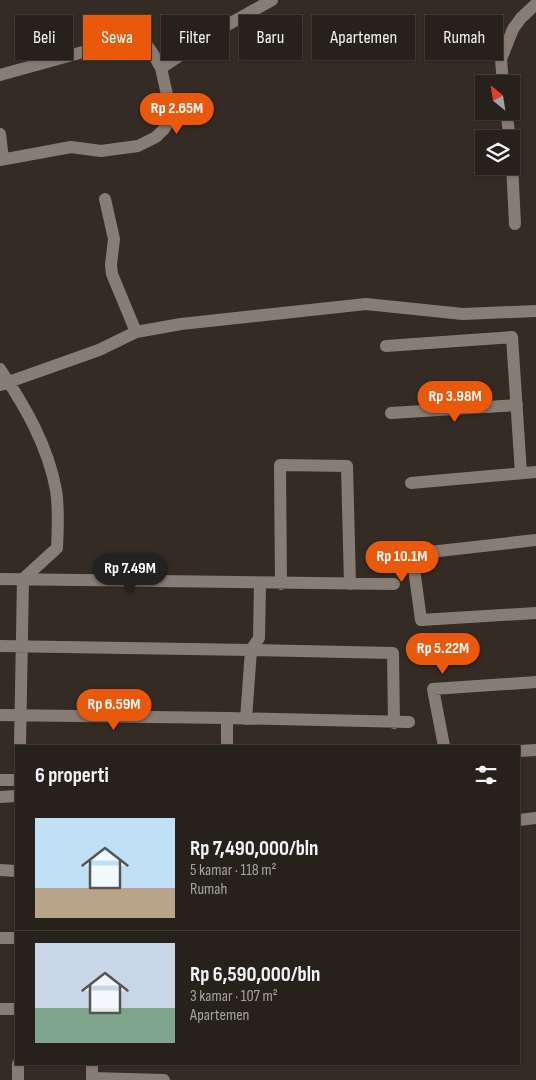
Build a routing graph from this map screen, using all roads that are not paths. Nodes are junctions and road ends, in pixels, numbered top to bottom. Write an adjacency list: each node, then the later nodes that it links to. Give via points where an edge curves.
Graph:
1 (272, 0): 3 (street)
2 (536, 4): 5 (street, via 513,29 501,60)
3 (161, 68): 4 (street, via 146,44 130,39); 7 (street, via 169,121 156,137 138,146 101,151 71,147)
4 (0, 75)
5 (502, 75)
6 (0, 134): 7 (street)
7 (1, 159)
8 (512, 175): 10 (street)
9 (105, 199): 12 (street, via 114,239 110,265 112,274)
10 (514, 224)
11 (536, 311): 12 (street, via 463,314 358,304)
12 (136, 332): 15 (street, via 99,350)
13 (386, 346): 16 (street, via 512,336)
14 (0, 369): 15 (street)
15 (4, 383): 23 (street, via 39,434 56,491 57,548)
16 (517, 405): 17 (street); 19 (street)
17 (391, 413)
18 (536, 472): 19 (street)
19 (521, 474): 20 (street)
20 (411, 483)
21 (536, 540): 28 (street, via 412,554 421,620)
22 (0, 579): 23 (street)
23 (23, 579): 24 (street); 30 (street)
24 (260, 584): 25 (street); 31 (street, via 259,638)
25 (281, 584): 26 (street); 26 (street, via 280,465 346,466)
26 (350, 584): 27 (street)
27 (394, 584)
28 (536, 612)
29 (0, 646): 30 (street)
30 (22, 646): 31 (street); 34 (street)
31 (251, 650): 36 (street); 38 (street, via 393,653)
32 (536, 682): 41 (street, via 433,689)
33 (0, 715): 34 (street)
34 (21, 716): 35 (street); 39 (street)
35 (227, 718): 36 (street); 40 (street)
36 (246, 719): 38 (street)
37 (409, 722): 38 (street)
38 (394, 723)
39 (20, 745)
40 (227, 745)
41 (444, 745)
42 (536, 750): 43 (street)
43 (520, 751)
44 (0, 780): 45 (street)
45 (15, 780)
46 (15, 796): 47 (street)
47 (0, 797)
48 (536, 818): 49 (street)
49 (520, 820)
50 (0, 870): 51 (street)
51 (15, 871)
52 (0, 938): 53 (street)
53 (15, 938)
54 (0, 1009): 55 (street)
55 (15, 1009)
56 (18, 1065): 59 (street)
57 (92, 1065): 58 (street)
58 (92, 1079): 60 (street)
59 (18, 1080)
60 (164, 1080)

